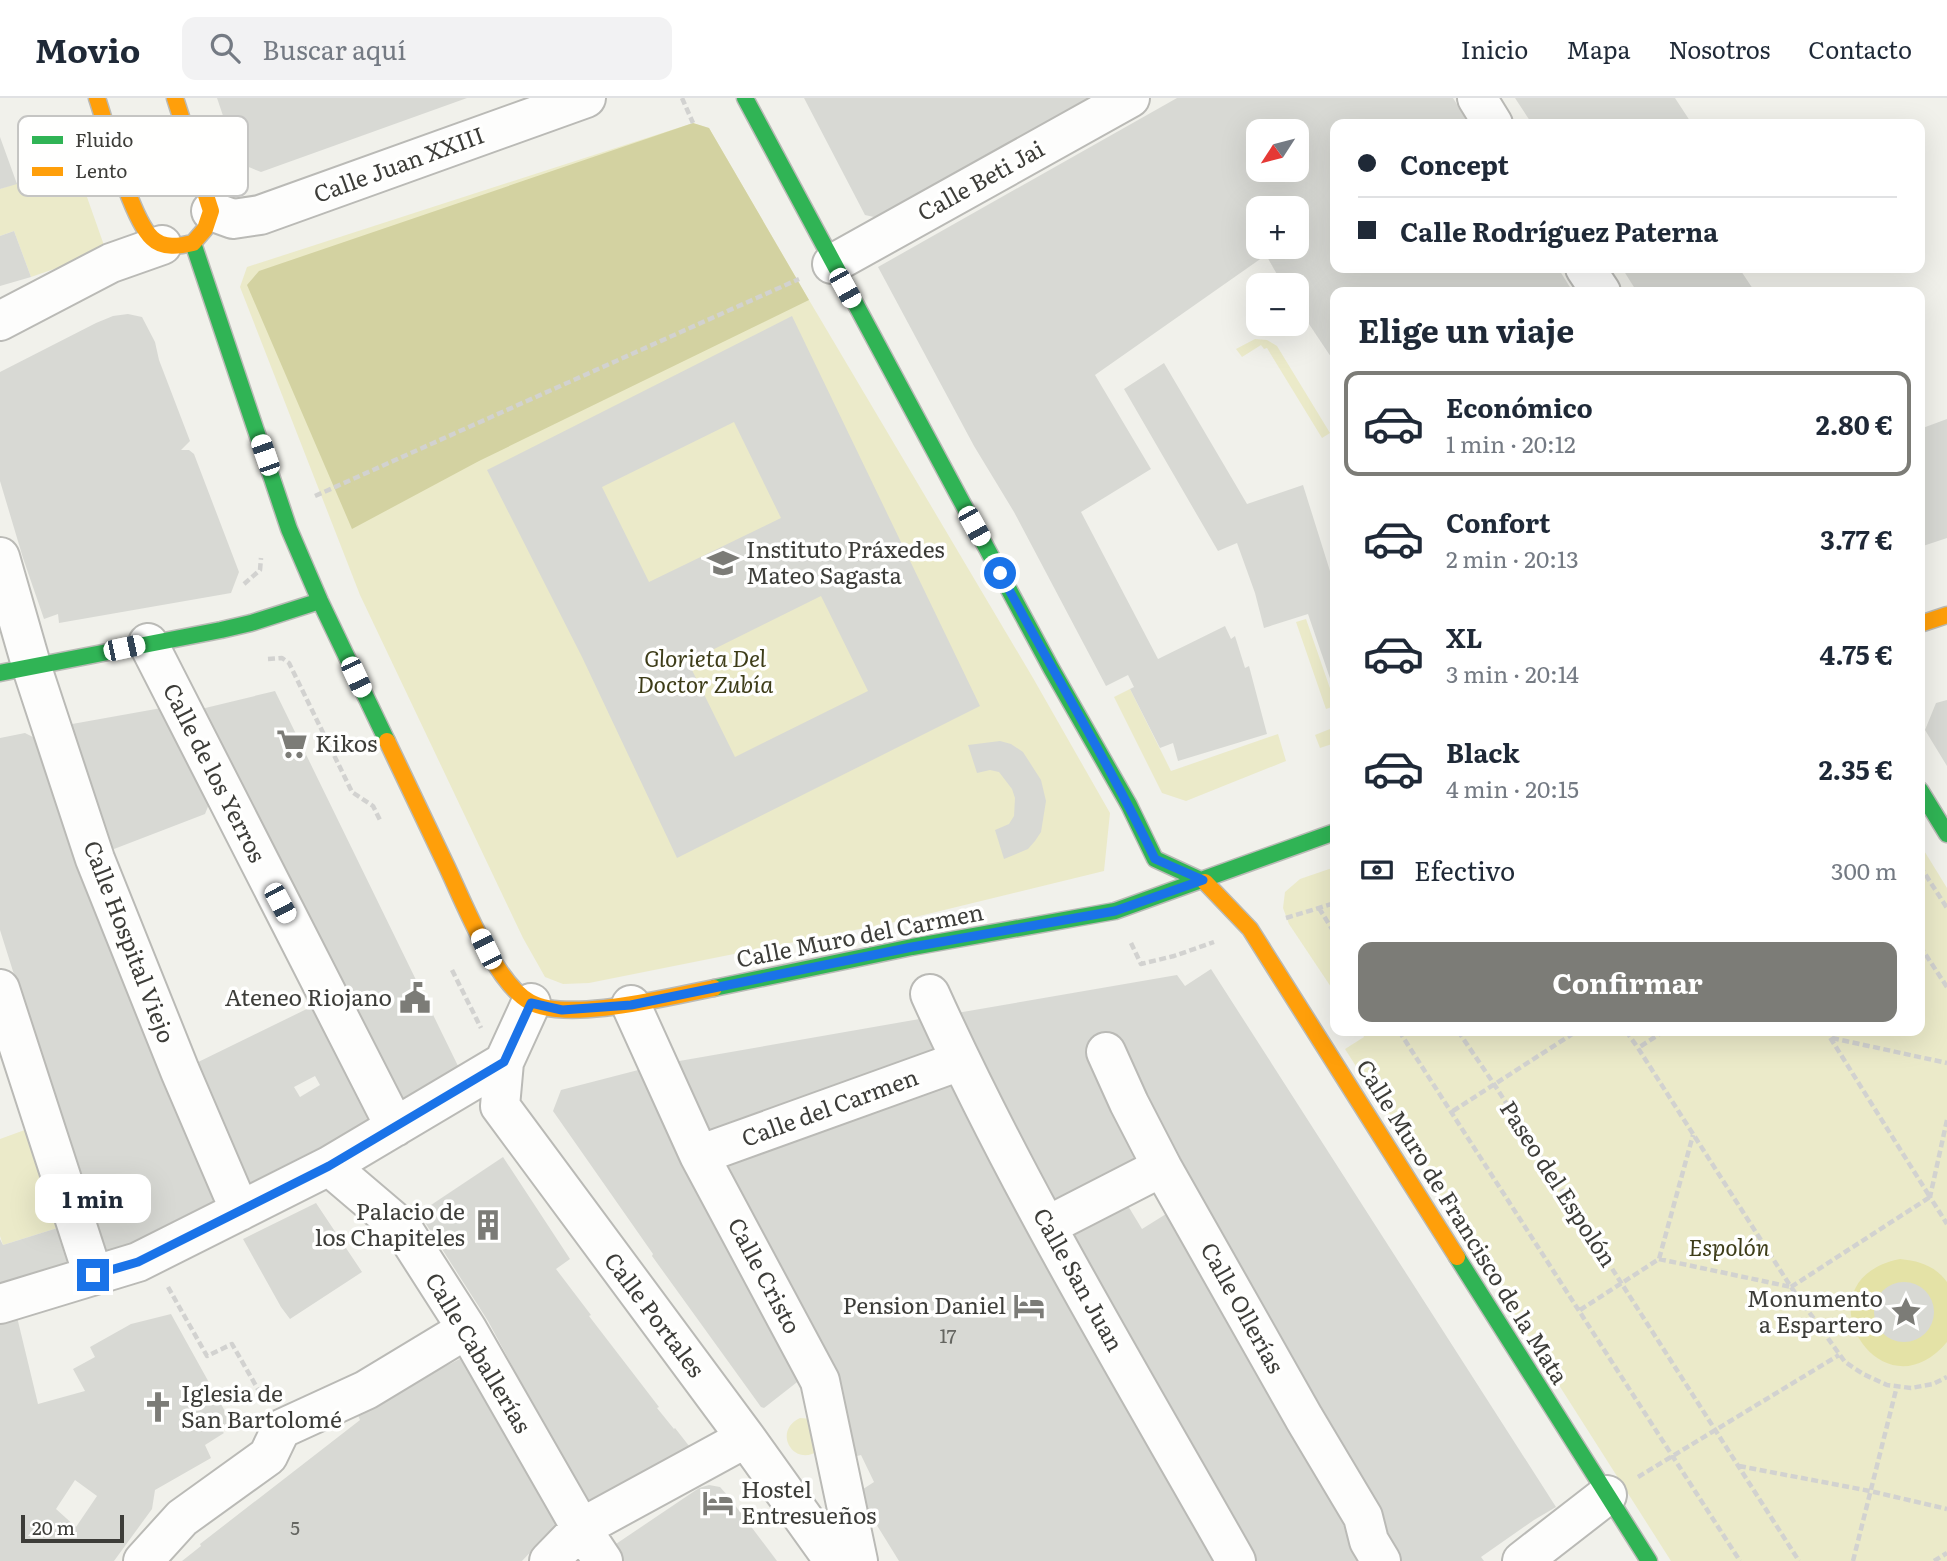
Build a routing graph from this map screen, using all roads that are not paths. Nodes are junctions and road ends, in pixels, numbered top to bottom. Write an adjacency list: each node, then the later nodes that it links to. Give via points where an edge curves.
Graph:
1 (97, 98): 7 (main road)
2 (175, 98): 8 (main road)
3 (586, 98): 12 (street, Calle Juan XXIII, via 260,215)
4 (745, 98): 13 (main road)
5 (1130, 98): 13 (street, Calle Beti Jai)
6 (1477, 98): 9 (street)
7 (103, 116)
8 (177, 116)
9 (1490, 119)
10 (131, 196): 12 (main road, via 149,237)
11 (185, 196): 12 (main road)
12 (189, 233): 14 (street, via 111,263); 16 (main road, via 289,529)
13 (832, 264): 24 (main road, via 1155,859)
14 (0, 321)
15 (0, 557): 20 (street, Calle Hospital Viejo)
16 (320, 601): 19 (main road, via 251,623); 28 (main road, via 486,949 512,988)
17 (1947, 615): 18 (main road)
18 (1925, 622)
19 (148, 643): 20 (main road); 32 (street, Calle de los Yerros)
20 (16, 671): 36 (street, Calle Hospital Viejo)
21 (1925, 798): 23 (main road)
22 (1330, 834): 24 (main road, Calle Muro del Carmen)
23 (1947, 834)
24 (1203, 880): 27 (main road, Calle Muro del Carmen, via 1115,911); 42 (main road, Calle Muro de Francisco de la Mata, via 1250,929)
25 (0, 989): 38 (street)
26 (930, 994): 30 (street, Calle San Juan)
27 (631, 1005): 28 (main road, Calle Muro del Carmen); 33 (street, Calle Cristo)
28 (546, 1007): 31 (street, Calle Portales)
29 (1106, 1052): 35 (street, Calle Ollerías)
30 (960, 1061): 33 (street, Calle del Carmen); 37 (street, Calle San Juan)
31 (504, 1062): 32 (street); 41 (street, Calle Portales, via 500,1106)
32 (395, 1127): 34 (street)
33 (699, 1155): 48 (street, Calle Cristo, via 821,1381)
34 (329, 1166): 36 (street); 40 (street, Calle Caballerías, via 401,1226)
35 (1161, 1167): 37 (street); 50 (street, Calle Ollerías, via 1363,1517 1369,1541)
36 (240, 1211): 38 (street, via 138,1262)
37 (1047, 1226): 49 (street, Calle San Juan)
38 (93, 1275): 39 (street)
39 (0, 1304)
40 (467, 1329): 43 (street, Calle Caballerías); 44 (street, via 366,1390 281,1429 268,1456 182,1518)
41 (746, 1438): 43 (street); 47 (street, Calle Portales)
42 (1607, 1495): 51 (street); 52 (main road, Calle Muro de Francisco de la Mata)
43 (581, 1528): 45 (street); 46 (street, Calle Caballerías)
44 (143, 1561)
45 (549, 1561)
46 (603, 1561)
47 (834, 1561)
48 (858, 1561)
49 (1236, 1561)
50 (1381, 1561)
51 (1522, 1561)
52 (1650, 1561)

